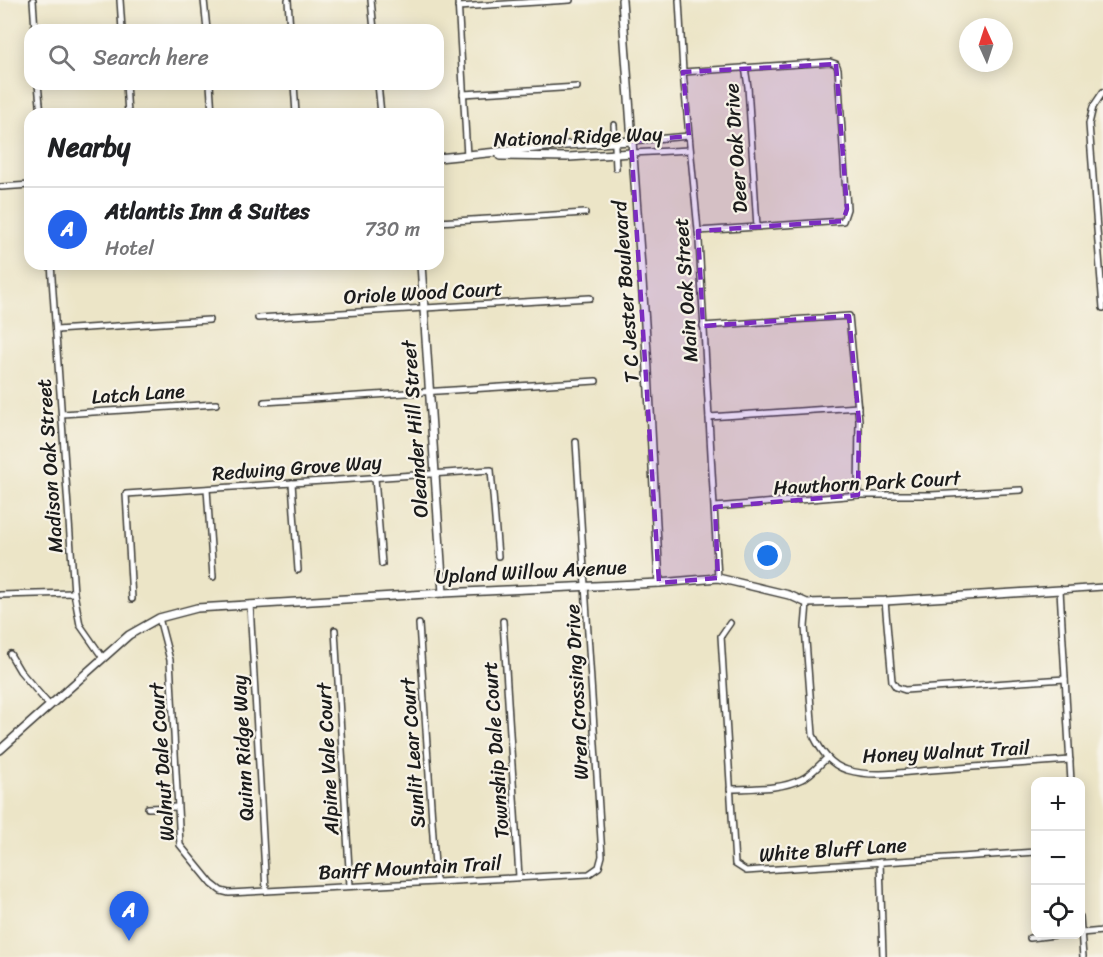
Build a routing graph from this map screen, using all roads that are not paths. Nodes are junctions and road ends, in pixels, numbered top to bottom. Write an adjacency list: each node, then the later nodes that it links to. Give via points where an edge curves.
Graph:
1 (33, 0): 11 (street)
2 (120, 0): 12 (street)
3 (204, 0): 13 (street)
4 (288, 0): 14 (street)
5 (371, 0): 15 (street)
6 (458, 0): 10 (street)
7 (570, 0): 10 (street)
8 (622, 0): 33 (street, T C Jester Boulevard)
9 (679, 0): 17 (street, Main Oak Street)
10 (458, 7): 25 (street)
11 (35, 24)
12 (122, 24)
13 (206, 24)
14 (290, 24)
15 (373, 24)
16 (745, 67): 17 (street); 45 (street, Deer Oak Drive); 45 (street, via 830,62 838,69 846,216 838,222)
17 (683, 72): 32 (street, Main Oak Street)
18 (577, 87): 25 (street)
19 (39, 90): 26 (street)
20 (126, 90): 27 (street)
21 (210, 90): 28 (street)
22 (294, 90): 29 (street)
23 (379, 90): 30 (street)
24 (1103, 92): 51 (street, via 1093,107 1089,124)
25 (463, 94): 38 (street)
26 (40, 108)
27 (128, 108)
28 (212, 108)
29 (296, 108)
30 (380, 108)
31 (614, 125): 34 (street)
32 (689, 136): 33 (street, National Ridge Way); 35 (street, Main Oak Street)
33 (632, 141): 34 (street, National Ridge Way); 36 (street, T C Jester Boulevard)
34 (615, 142): 37 (street); 38 (street, National Ridge Way)
35 (690, 150): 36 (street, National Ridge Way); 46 (street, Main Oak Street)
36 (633, 153): 37 (street, National Ridge Way); 76 (street, T C Jester Boulevard)
37 (615, 154): 38 (street, National Ridge Way); 40 (street)
38 (467, 156): 39 (street, National Ridge Way)
39 (444, 158)
40 (616, 168)
41 (24, 185): 42 (street)
42 (1, 187)
43 (585, 213): 44 (street)
44 (444, 222)
45 (757, 227): 46 (street)
46 (698, 231): 54 (street, Main Oak Street)
47 (51, 270): 55 (street, Madison Oak Street)
48 (421, 270): 50 (street, Oleander Hill Street)
49 (590, 298): 50 (street, Oriole Wood Court)
50 (424, 308): 52 (street, Oriole Wood Court); 57 (street, Oleander Hill Street)
51 (1103, 308)
52 (258, 318)
53 (209, 320): 55 (street)
54 (704, 326): 60 (street, via 849,316); 62 (street, Main Oak Street)
55 (56, 330): 61 (street, Madison Oak Street)
56 (596, 381): 57 (street)
57 (429, 391): 58 (street); 64 (street, Oleander Hill Street)
58 (264, 402)
59 (216, 404): 61 (street, Latch Lane)
60 (858, 407): 62 (street); 69 (street)
61 (62, 414): 81 (street, Madison Oak Street)
62 (709, 417): 70 (street, Main Oak Street)
63 (576, 442): 77 (street, Wren Crossing Drive)
64 (434, 474): 65 (street, Redwing Grove Way); 71 (street, Redwing Grove Way, via 491,470); 80 (street, Oleander Hill Street)
65 (375, 477): 66 (street, Redwing Grove Way); 72 (street)
66 (292, 483): 67 (street, Redwing Grove Way); 73 (street)
67 (207, 489): 74 (street); 83 (street, Redwing Grove Way, via 126,494)
68 (1022, 490): 69 (street, Hawthorn Park Court)
69 (858, 495): 70 (street, Hawthorn Park Court)
70 (714, 507): 75 (street, Main Oak Street)
71 (498, 556)
72 (382, 564)
73 (298, 570)
74 (213, 577)
75 (718, 578): 76 (street, Upland Willow Avenue); 85 (street, Upland Willow Avenue)
76 (659, 583): 77 (street, Upland Willow Avenue)
77 (586, 587): 80 (street, Upland Willow Avenue); 105 (street, Wren Crossing Drive, via 602,856)
78 (1103, 587): 79 (street, Upland Willow Avenue)
79 (1060, 590): 84 (street, Upland Willow Avenue); 94 (street)
80 (443, 592): 86 (street, Upland Willow Avenue)
81 (74, 593): 82 (street); 93 (street, Madison Oak Street, via 80,625)
82 (0, 595)
83 (132, 599)
84 (885, 601): 85 (street, Upland Willow Avenue); 94 (street, via 892,681 896,687 905,690)
85 (807, 603): 97 (street, via 805,627 813,735)
86 (250, 604): 87 (street, Upland Willow Avenue, via 197,608); 110 (street, Quinn Ridge Way)
87 (159, 618): 93 (street, Upland Willow Avenue, via 129,635); 101 (street, Walnut Dale Court, via 170,660)
88 (503, 621): 106 (street, Township Dale Court)
89 (730, 622): 100 (street, White Bluff Lane, via 721,636)
90 (419, 624): 107 (street, Sunlit Lear Court)
91 (335, 630): 108 (street, Alpine Vale Court)
92 (10, 654): 95 (street)
93 (103, 658): 95 (street, Upland Willow Avenue)
94 (1065, 679): 98 (street)
95 (50, 706): 96 (street, Upland Willow Avenue)
96 (2, 749)
97 (828, 758): 98 (street, Honey Walnut Trail, via 834,764 862,773); 100 (street, via 794,783)
98 (1070, 760): 99 (street)
99 (1071, 777)
100 (730, 789): 104 (street, White Bluff Lane, via 735,864 746,871)
101 (177, 807): 102 (street); 109 (street, Walnut Dale Court, via 180,844)
102 (147, 808)
103 (1031, 852): 104 (street, White Bluff Lane)
104 (880, 862): 114 (street)
105 (599, 867): 106 (street, Banff Mountain Trail, via 589,874)
106 (519, 876): 107 (street, Banff Mountain Trail)
107 (436, 881): 108 (street, Banff Mountain Trail)
108 (350, 886): 110 (street, Banff Mountain Trail)
109 (221, 891): 110 (street, Banff Mountain Trail)
110 (267, 891)
111 (1103, 932): 112 (street)
112 (1085, 933)
113 (1082, 939): 115 (street)
114 (883, 957)
115 (1083, 957)

